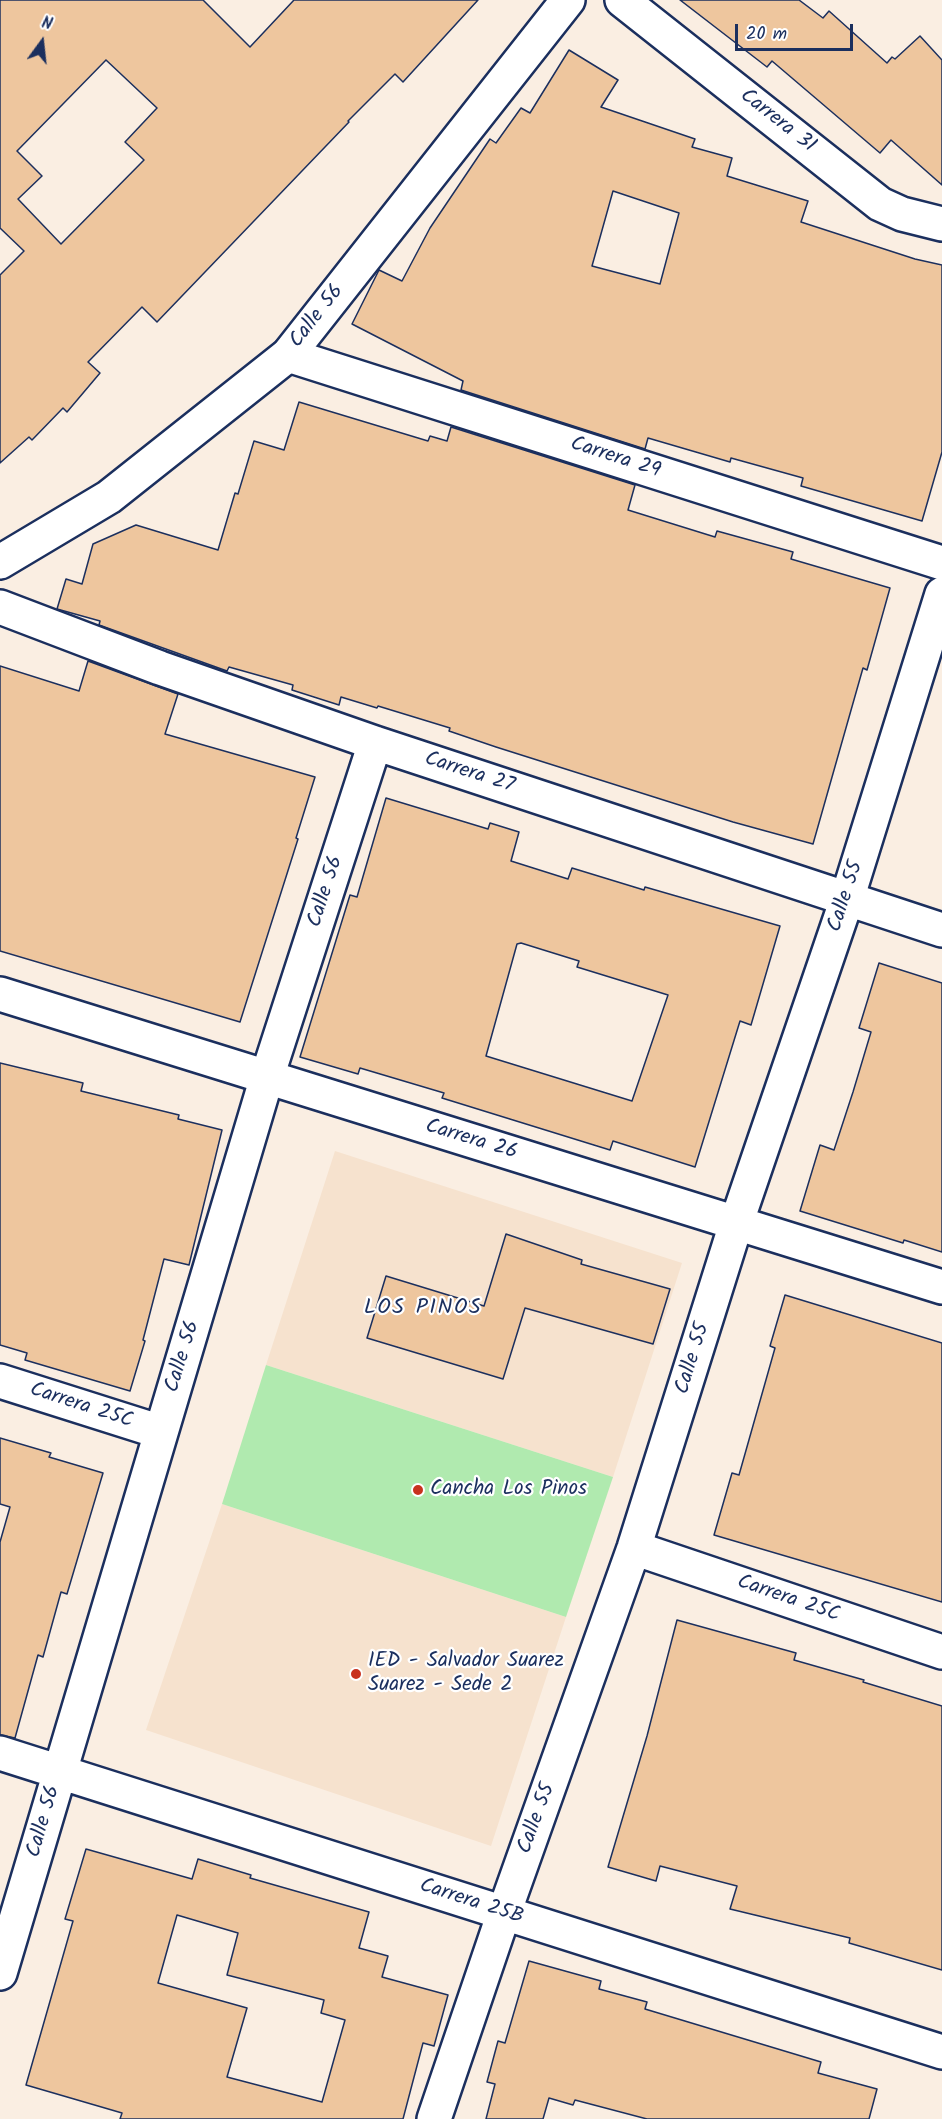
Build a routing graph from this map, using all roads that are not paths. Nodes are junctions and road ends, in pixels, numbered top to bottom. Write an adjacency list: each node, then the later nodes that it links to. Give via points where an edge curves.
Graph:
1 (568, 0): 4 (street, Calle 56)
2 (622, 0): 3 (street, Carrera 31, via 880,204)
3 (942, 224)
4 (288, 355): 5 (street, Calle 56, via 109,497); 6 (street, Carrera 29)
5 (0, 562)
6 (942, 563)
7 (942, 594): 10 (street, Calle 55)
8 (0, 607): 9 (street, Carrera 27)
9 (375, 743): 10 (street, Carrera 27); 13 (street, Calle 56)
10 (847, 899): 11 (street, Carrera 27); 14 (street, Calle 55)
11 (942, 930)
12 (0, 994): 13 (street, Carrera 26)
13 (267, 1077): 14 (street, Carrera 26); 17 (street, Calle 56)
14 (736, 1224): 15 (street, Carrera 26); 18 (street, Calle 55)
15 (942, 1287)
16 (0, 1381): 17 (street, Carrera 25C)
17 (161, 1432): 21 (street, Calle 56)
18 (634, 1548): 19 (street, Carrera 25C); 22 (street, Calle 55)
19 (942, 1652)
20 (0, 1753): 21 (street, Carrera 25B)
21 (59, 1772): 22 (street, Carrera 25B); 23 (street, Calle 56)
22 (504, 1913): 24 (street, Carrera 25B); 25 (street, Calle 55)
23 (0, 1973)
24 (942, 2052)
25 (434, 2119)

